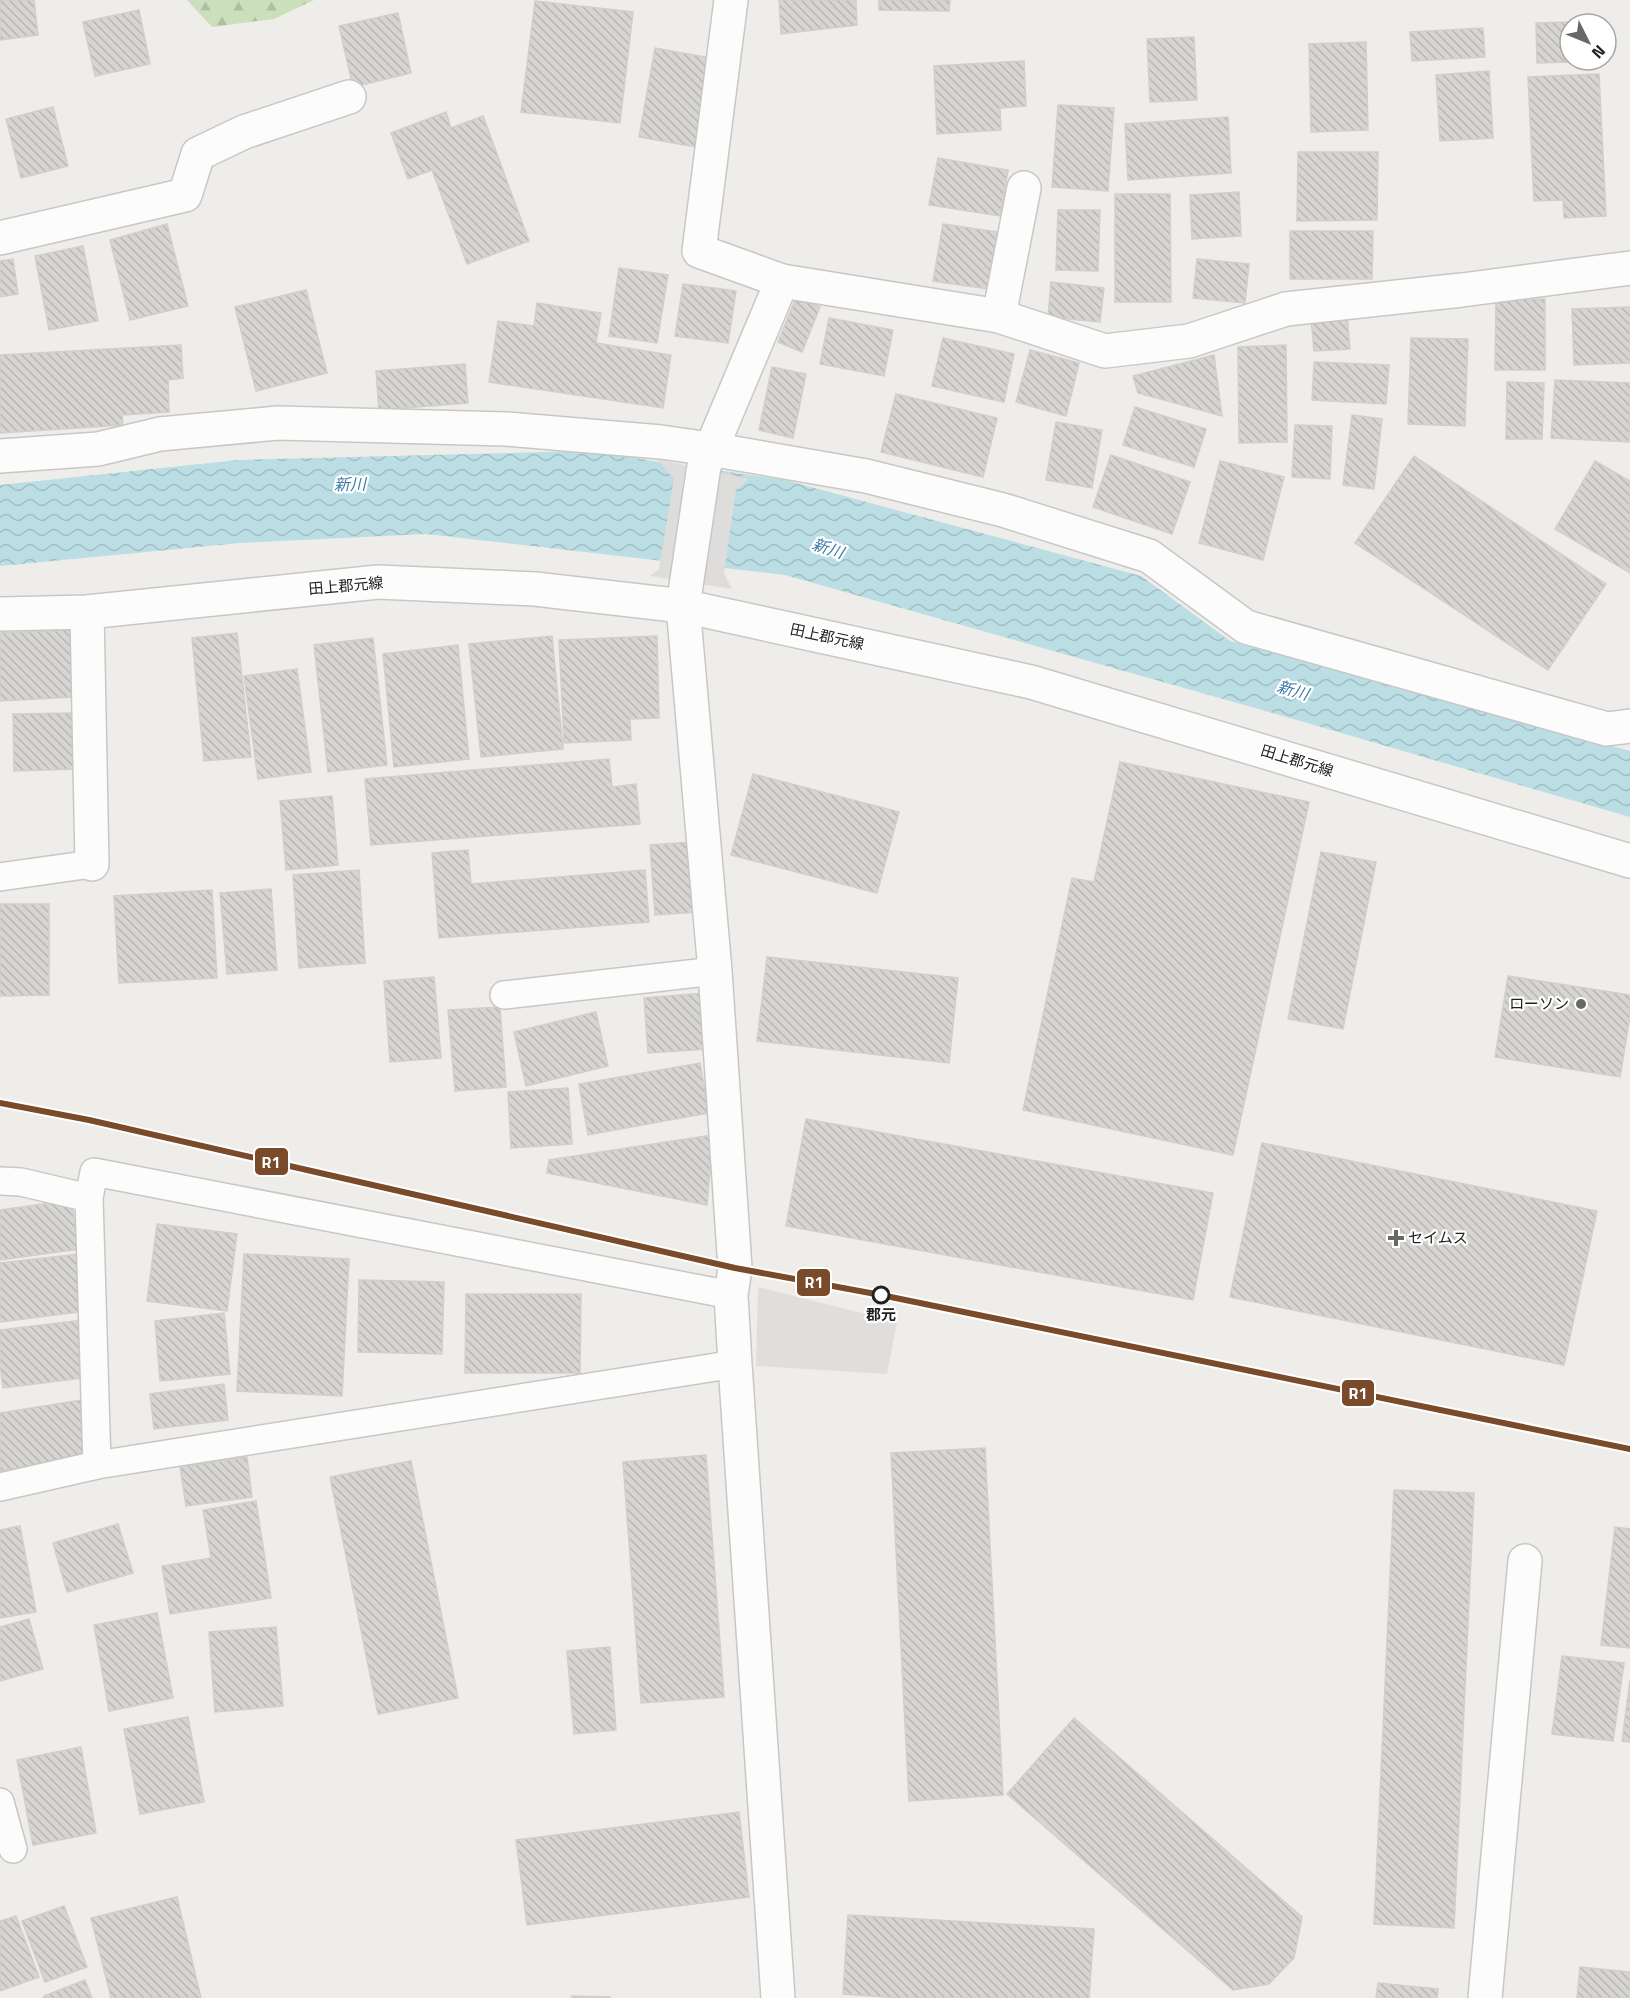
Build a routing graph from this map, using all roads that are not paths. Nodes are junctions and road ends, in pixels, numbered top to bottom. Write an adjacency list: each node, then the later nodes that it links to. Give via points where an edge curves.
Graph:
1 (731, 0): 6 (street, via 699,251)
2 (349, 97): 4 (street, via 244,132 198,154 185,195)
3 (1024, 188): 7 (street)
4 (0, 237)
5 (1630, 268): 7 (street, via 1286,309 1189,341 1105,351)
6 (782, 281): 7 (street); 9 (street)
7 (999, 316)
8 (0, 456): 9 (street, via 98,449 160,434 278,423 507,429 662,442)
9 (707, 458): 10 (street); 13 (street, via 866,476 1003,510 1149,556 1246,627 1607,729)
10 (684, 598): 11 (street, 田上郡元線, via 378,582); 14 (street, 田上郡元線, via 1031,682); 17 (street)
11 (87, 612): 12 (street, 田上郡元線); 15 (street)
12 (0, 614)
13 (1630, 726)
14 (1630, 861)
15 (92, 864): 16 (lane)
16 (0, 877)
17 (715, 971): 18 (lane); 21 (street, via 735,1268)
18 (504, 995)
19 (0, 1181): 20 (lane)
20 (89, 1198): 21 (lane, via 94,1172); 23 (lane)
21 (731, 1295): 22 (street)
22 (735, 1364): 23 (lane); 28 (street)
23 (97, 1465): 24 (lane)
24 (0, 1487)
25 (1524, 1561): 29 (street)
26 (0, 1802): 27 (lane)
27 (13, 1849)
28 (778, 1998)
29 (1485, 1998)

